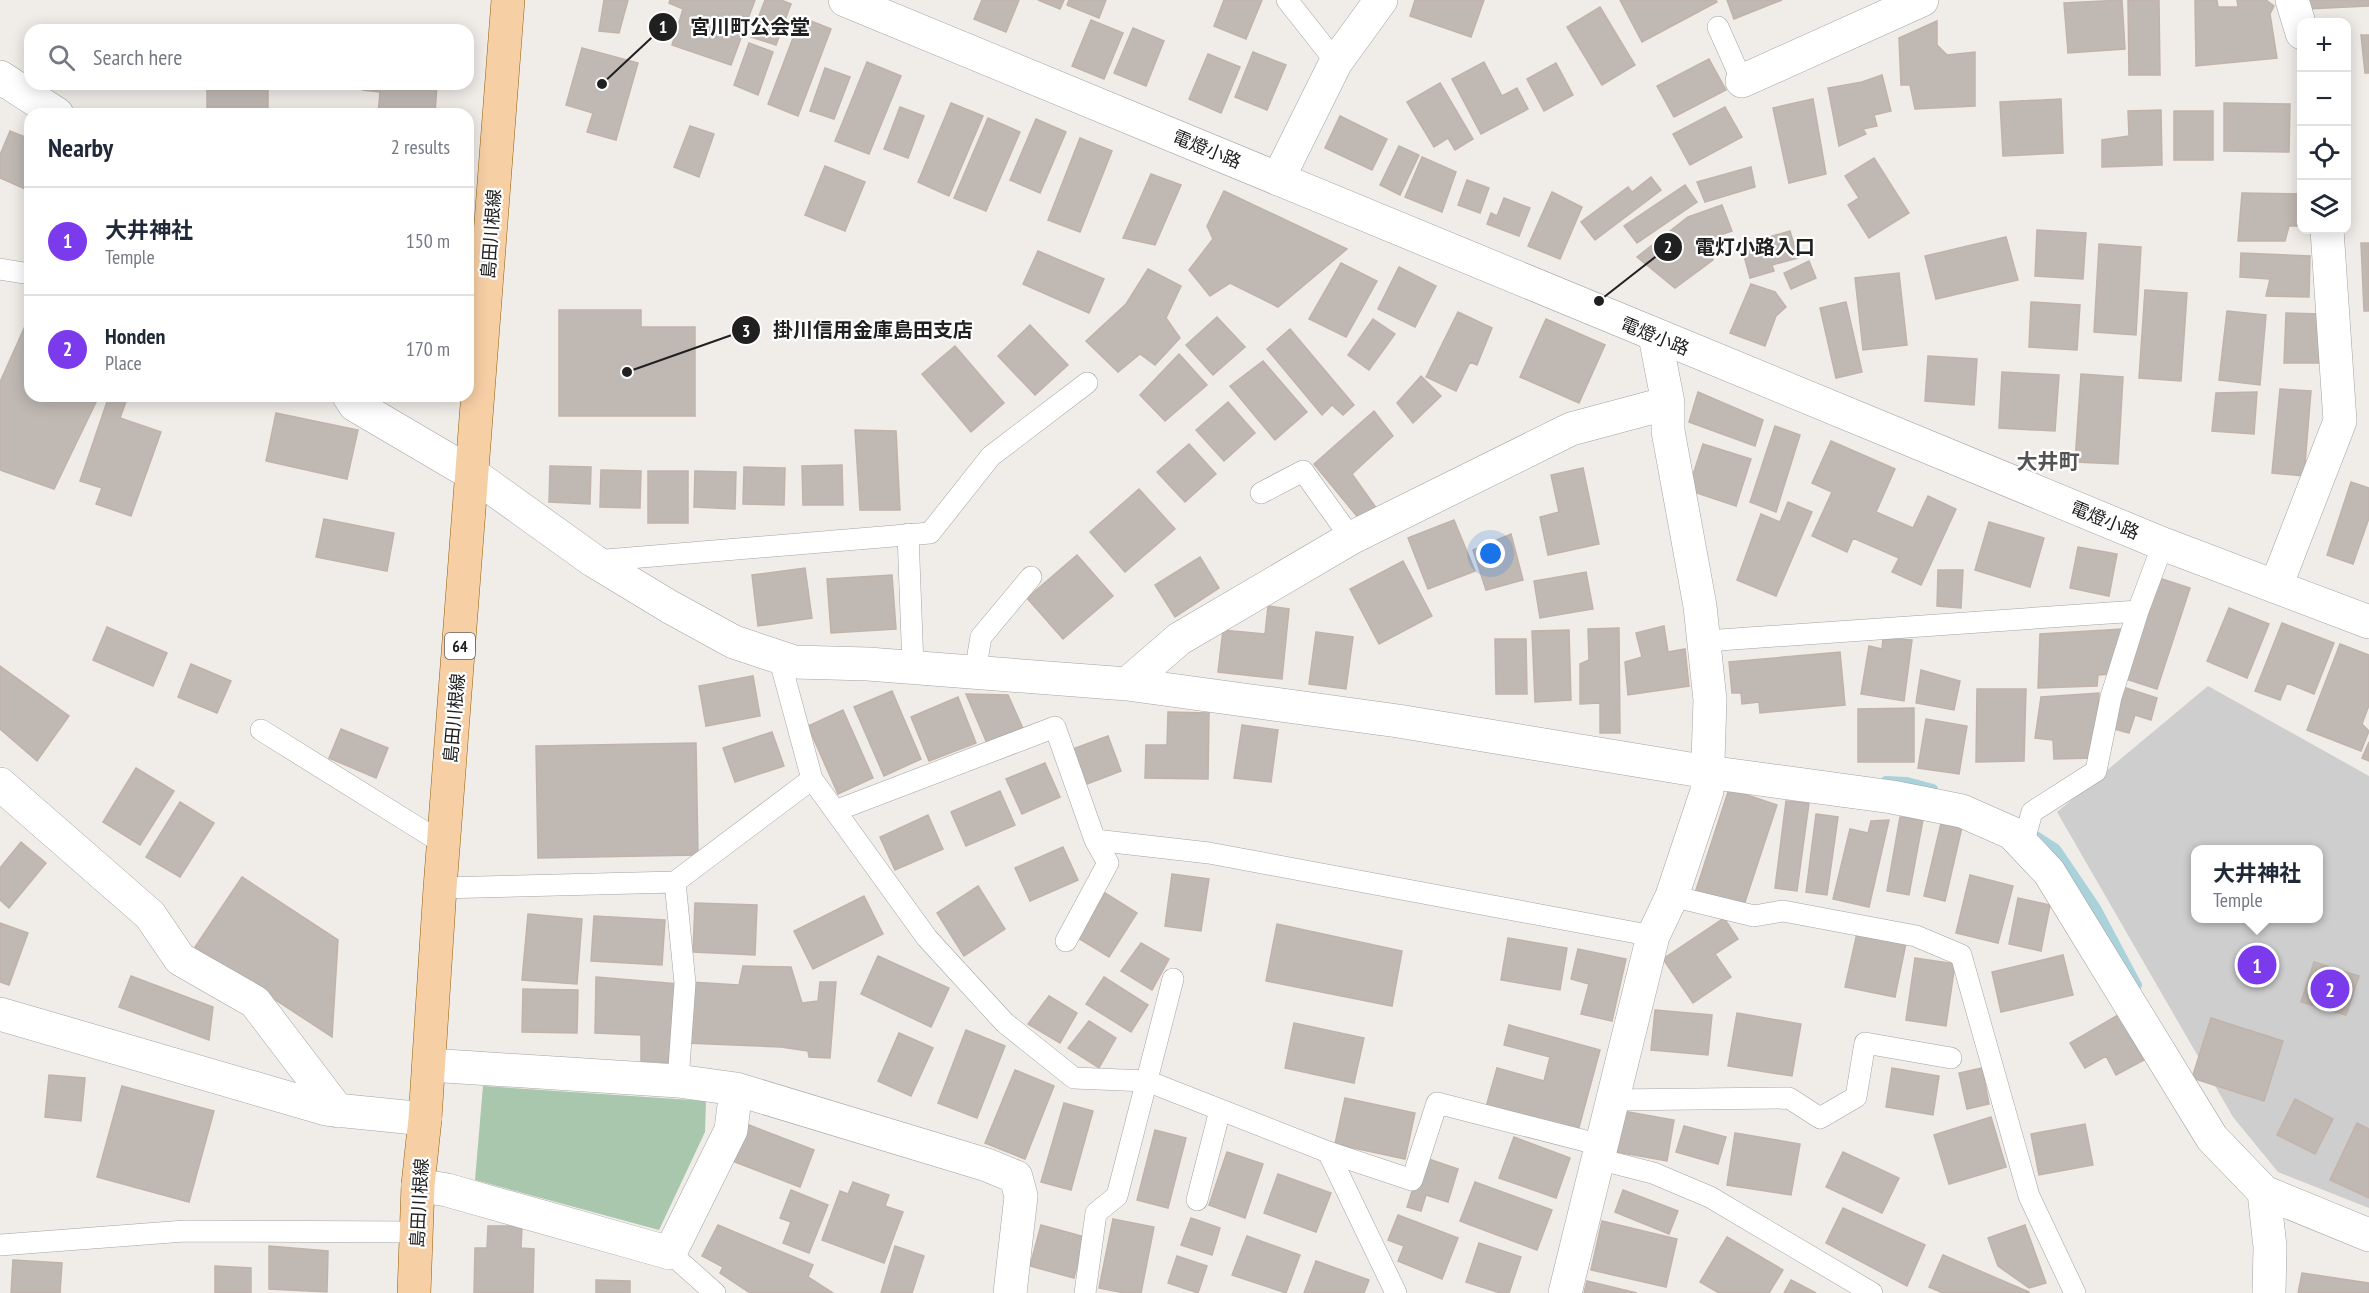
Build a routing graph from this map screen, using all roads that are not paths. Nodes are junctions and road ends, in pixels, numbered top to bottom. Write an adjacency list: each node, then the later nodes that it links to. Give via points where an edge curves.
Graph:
1 (508, 0): 21 (main road, 島田川根線 / 64)
2 (845, 0): 13 (street, 電燈小路)
3 (1287, 0): 9 (lane)
4 (1381, 0): 9 (street)
5 (1922, 0): 11 (street)
6 (2292, 0): 7 (street)
7 (2297, 18)
8 (1718, 27): 11 (lane)
9 (1336, 62): 13 (street)
10 (0, 77): 12 (street)
11 (1742, 81)
12 (48, 108)
13 (1278, 179): 17 (street, 電燈小路)
14 (2327, 234): 28 (street, via 2340,421)
15 (0, 269): 16 (lane)
16 (24, 273)
17 (1655, 336): 20 (street); 25 (street, 電燈小路)
18 (1088, 383): 23 (lane, via 992,456 930,533)
19 (353, 402): 21 (street)
20 (1668, 403): 24 (street, via 1571,429); 31 (street, via 1668,431)
21 (474, 475): 26 (street); 43 (main road, 島田川根線 / 64)
22 (1261, 493): 24 (lane, via 1303,471)
23 (908, 534): 26 (lane); 33 (lane)
24 (1351, 538): 35 (street, via 1179,639)
25 (2163, 544): 28 (street, 電燈小路); 29 (lane)
26 (594, 561): 32 (street, via 734,642)
27 (1031, 577): 34 (lane, via 981,637)
28 (2276, 586): 30 (street, 電燈小路)
29 (2138, 611): 31 (lane); 42 (lane, via 2111,697 2096,771 2032,812)
30 (2369, 622)
31 (1705, 640): 37 (street, via 1710,700)
32 (779, 657): 33 (street, via 794,662); 38 (lane)
33 (914, 667): 34 (street)
34 (975, 672): 35 (street)
35 (1127, 684): 37 (street, via 1398,722)
36 (261, 730): 43 (lane)
37 (1708, 772): 46 (street, via 1707,791); 63 (street, via 1962,810 2012,833 2049,872 2212,1138)
38 (812, 779): 40 (lane); 44 (lane)
39 (0, 784): 58 (street, via 150,915 180,959 255,1002)
40 (835, 810): 41 (lane, via 1055,727); 54 (lane, via 927,938 1005,1023 1074,1078)
41 (1095, 840): 47 (lane, via 1209,853); 48 (lane, via 1107,863)
42 (2024, 841)
43 (444, 844): 45 (main road, 島田川根線 / 64)
44 (675, 882): 45 (lane); 53 (lane, via 685,983)
45 (440, 888): 52 (main road, 島田川根線 / 64)
46 (1672, 896): 47 (street); 69 (lane, via 1754,916 1783,911 1916,936 1961,955 2029,1196)
47 (1653, 936): 56 (street)
48 (1066, 941)
49 (1173, 979): 54 (lane)
50 (0, 1014): 58 (street)
51 (1951, 1058): 56 (lane, via 1865,1043 1856,1097 1820,1118 1789,1098)
52 (429, 1065): 53 (street); 59 (main road, 島田川根線 / 64)
53 (678, 1081): 55 (street)
54 (1147, 1081): 57 (lane); 73 (lane, via 1117,1196 1096,1213)
55 (736, 1089): 68 (street, via 731,1130); 72 (street, via 1016,1177 1021,1196)
56 (1613, 1100): 61 (street)
57 (1220, 1110): 60 (lane); 64 (lane)
58 (339, 1111): 59 (street)
59 (425, 1119): 62 (main road, 島田川根線 / 64)
60 (1328, 1152): 61 (lane, via 1412,1180 1437,1102); 74 (lane)
61 (1600, 1152): 75 (street); 76 (lane, via 1710,1197)
62 (418, 1185): 65 (main road, 島田川根線 / 64); 68 (street)
63 (2264, 1192): 66 (street); 77 (street, via 2270,1247)
64 (1197, 1200)
65 (417, 1232): 67 (lane, via 185,1231); 70 (main road, 島田川根線 / 64)
66 (2369, 1235)
67 (0, 1245)
68 (670, 1253): 71 (lane)
69 (2071, 1290)
70 (414, 1293)
71 (716, 1293)
72 (1010, 1293)
73 (1085, 1293)
74 (1396, 1293)
75 (1564, 1293)
76 (1872, 1293)
77 (2269, 1293)

